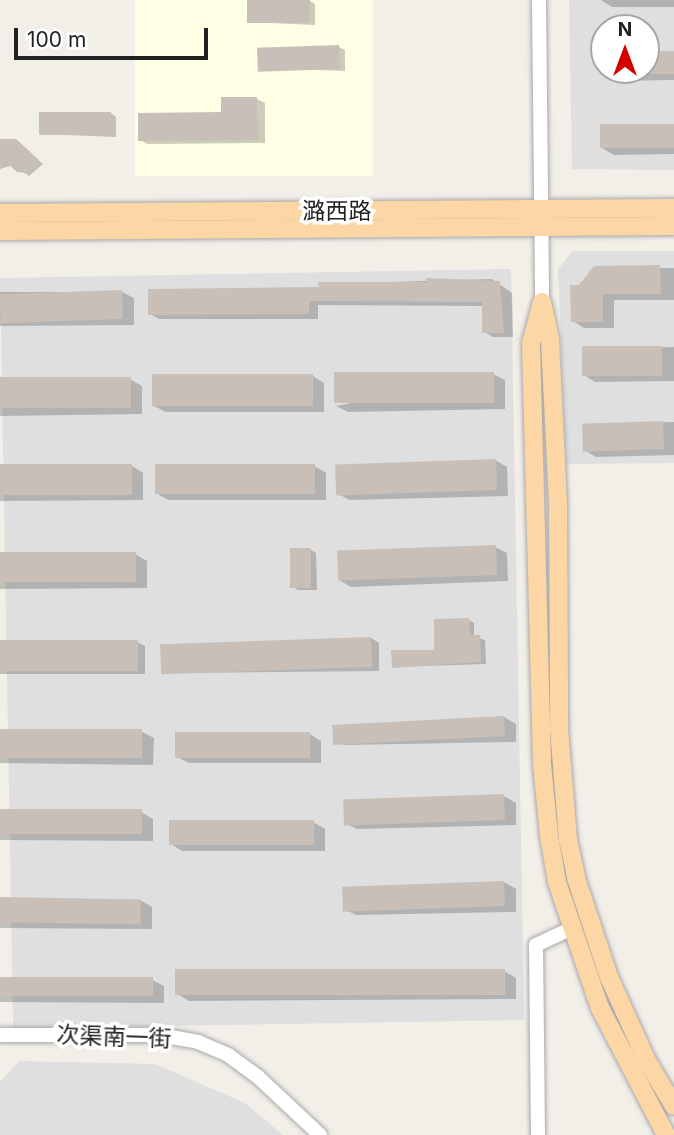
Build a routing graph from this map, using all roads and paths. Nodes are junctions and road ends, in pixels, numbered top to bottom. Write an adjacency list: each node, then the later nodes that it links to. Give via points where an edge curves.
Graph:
1 (539, 0): 4 (street)
2 (674, 208): 4 (main road, 潞西路)
3 (0, 213): 4 (main road, 潞西路)
4 (541, 218): 5 (main road, 潞西路); 6 (main road, 潞西路); 7 (street)
5 (674, 226)
6 (0, 231)
7 (542, 302): 8 (main road, via 531,343 542,764 556,882); 10 (main road, via 550,340 558,501 559,729 568,839 608,976 647,1061)
8 (571, 929): 12 (street, via 536,945); 13 (main road, via 600,1008)
9 (0, 1035): 11 (street, 次渠南一街, via 160,1035 198,1042 258,1076)
10 (674, 1105)
11 (320, 1135)
12 (538, 1135)
13 (666, 1135)

